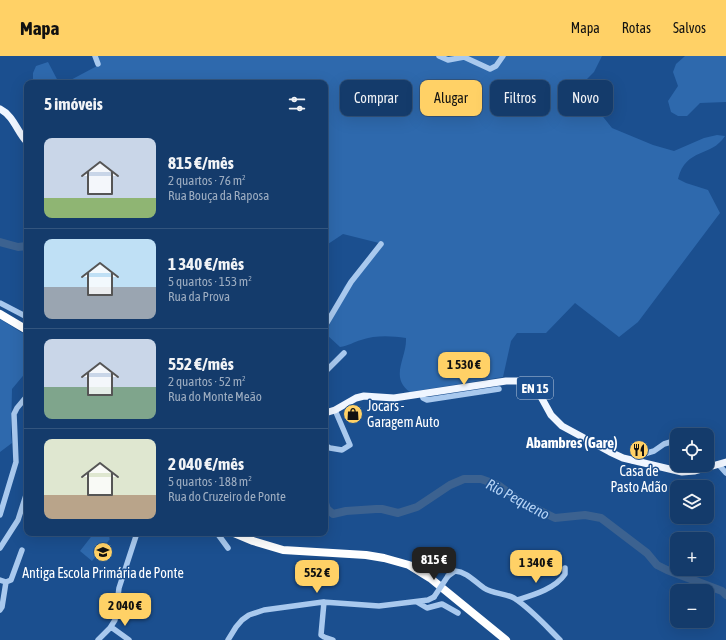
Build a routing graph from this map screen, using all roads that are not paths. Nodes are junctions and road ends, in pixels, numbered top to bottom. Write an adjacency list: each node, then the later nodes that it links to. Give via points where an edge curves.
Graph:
1 (95, 56): 4 (street)
2 (439, 56): 3 (street, via 448,60 464,57 490,69 496,66)
3 (503, 56)
4 (98, 64)
5 (0, 109): 6 (main road, via 10,117)
6 (24, 139)
7 (382, 244): 12 (street, via 351,282)
8 (0, 303): 11 (street)
9 (0, 309): 13 (highway)
10 (0, 314): 14 (highway)
11 (24, 315)
12 (328, 321)
13 (24, 323)
14 (24, 328)
15 (344, 353): 16 (street)
16 (328, 369)
17 (499, 389): 18 (street, via 427,400)
18 (422, 394): 20 (main road, EN 15, via 391,398 364,396); 23 (main road, EN 15, via 508,381 524,382 536,390 551,415 564,427 612,453)
19 (24, 400): 28 (street, via 14,414 16,462)
20 (329, 412): 22 (street, via 350,445 342,450)
21 (670, 442): 23 (street, via 637,456)
22 (328, 447)
23 (633, 461): 25 (main road, EN 15, via 682,472)
24 (726, 462): 25 (main road, EN 15)
25 (717, 464): 26 (street)
26 (726, 473)
27 (24, 501): 33 (street, via 18,520)
28 (0, 515)
29 (136, 536): 44 (street, via 120,586 116,618)
30 (219, 536): 34 (street)
31 (241, 536): 49 (highway, via 283,550 384,558 409,565 430,578)
32 (252, 536): 50 (highway, via 288,546 371,552 409,561 434,574)
33 (0, 548)
34 (228, 548)
35 (22, 550): 38 (street, via 12,578)
36 (564, 568): 39 (street, via 565,574 558,583)
37 (0, 580): 38 (street)
38 (6, 582): 42 (street)
39 (517, 600): 41 (street, bridge, via 486,589 463,573 453,572 434,597); 51 (street)
40 (324, 602): 41 (street, via 381,606); 47 (street, via 254,613 240,622); 48 (street, via 321,634 324,638)
41 (417, 602): 43 (street, via 427,608 442,604)
42 (0, 610)
43 (458, 613)
44 (111, 627): 45 (street); 46 (street)
45 (98, 640)
46 (129, 640)
47 (228, 640)
48 (333, 640)
49 (506, 640)
50 (512, 640)
51 (560, 640)

